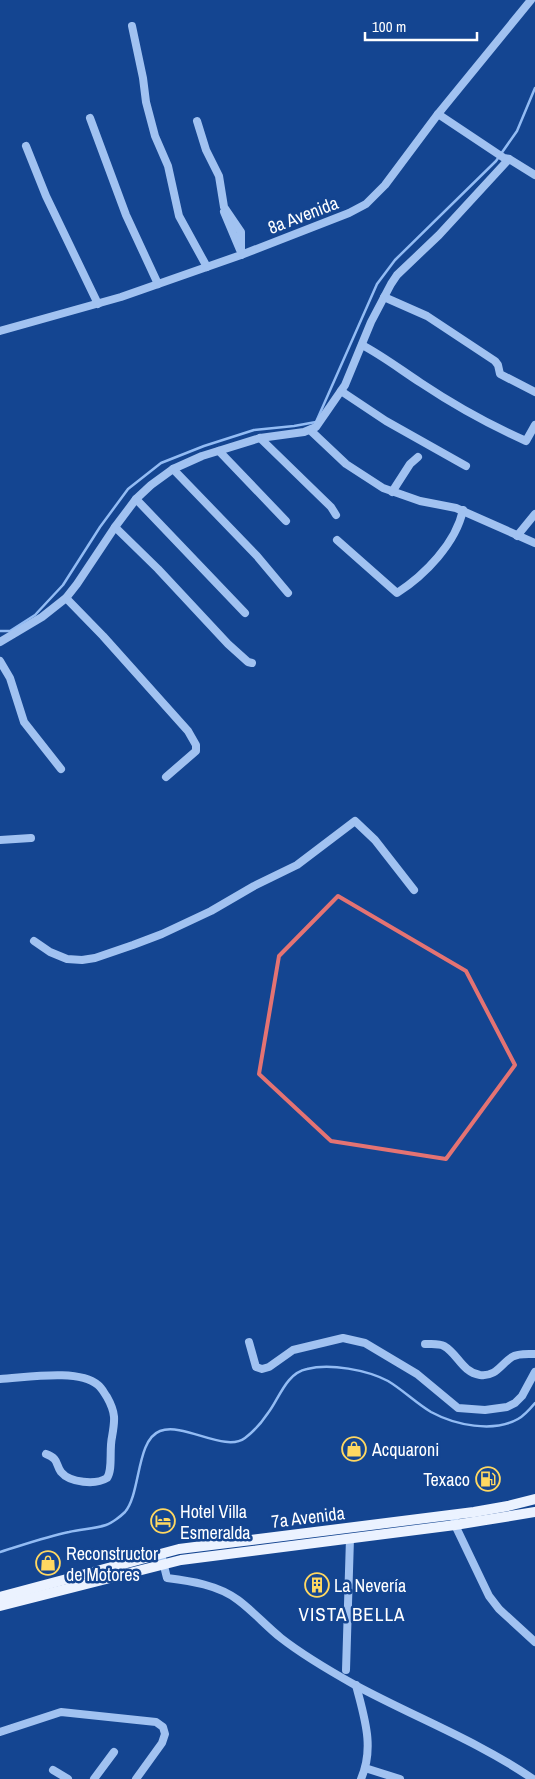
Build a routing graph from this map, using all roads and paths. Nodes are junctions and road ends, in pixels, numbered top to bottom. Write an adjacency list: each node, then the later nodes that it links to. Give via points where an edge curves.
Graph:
1 (531, 0): 3 (street, 8a Avenida, via 502,31)
2 (132, 26): 10 (street, via 146,102 155,136 168,166 179,216)
3 (438, 114): 7 (street); 9 (street, 8a Avenida, via 386,185 366,204)
4 (90, 118): 11 (street, via 126,215)
5 (197, 121): 9 (street, via 219,176 218,197)
6 (26, 146): 13 (street, via 46,196)
7 (507, 158): 8 (street); 12 (street, via 439,235 397,274)
8 (535, 175)
9 (241, 254): 10 (street, 8a Avenida)
10 (207, 267): 11 (street, 8a Avenida)
11 (158, 284): 13 (street, 8a Avenida)
12 (384, 297): 15 (street); 17 (street, via 427,316 495,361 500,374)
13 (98, 304): 14 (street, 8a Avenida)
14 (0, 331)
15 (362, 345): 16 (street); 18 (street, via 500,429 526,441)
16 (341, 391): 19 (street); 23 (street, via 386,421)
17 (535, 392)
18 (535, 425)
19 (310, 430): 20 (street); 25 (street, via 346,464 370,482)
20 (260, 438): 21 (street); 29 (street)
21 (219, 450): 24 (street); 30 (street)
22 (418, 457): 25 (street)
23 (466, 466)
24 (173, 469): 26 (street); 35 (street, via 250,548)
25 (392, 492): 27 (street)
26 (136, 499): 31 (street); 37 (street)
27 (462, 510): 32 (street); 33 (street, via 456,529 442,550 418,578 398,593)
28 (535, 514): 32 (street)
29 (336, 515)
30 (286, 522)
31 (115, 527): 36 (street); 40 (street, via 228,644)
32 (517, 536): 34 (street)
33 (337, 540)
34 (533, 544)
35 (288, 593)
36 (66, 598): 38 (street); 42 (street, via 188,731 196,745 196,751)
37 (245, 614)
38 (0, 642)
39 (0, 661): 41 (street, via 10,678 24,722)
40 (252, 663)
41 (61, 769)
42 (166, 777)
43 (30, 838): 44 (street)
44 (0, 840)
45 (414, 890): 46 (street, via 386,852 355,821 297,865 203,915 134,944 82,960 50,952)
46 (34, 941)
47 (249, 1342): 50 (street, via 256,1367 262,1369 293,1350 325,1341 343,1338 365,1342 417,1374 446,1400 462,1409 486,1410 515,1403)
48 (425, 1344): 49 (street, via 445,1346 462,1366 481,1375 493,1373 513,1356)
49 (535, 1354)
50 (535, 1372)
51 (0, 1379): 52 (street, via 68,1376 91,1381 97,1384 113,1408 107,1478 96,1482 69,1478 55,1459)
52 (46, 1454)
53 (535, 1499): 55 (main road, 7a Avenida)
54 (535, 1512): 55 (main road, 7a Avenida)
55 (454, 1520): 56 (main road, 7a Avenida); 57 (main road, 7a Avenida, via 196,1547); 60 (street, via 488,1596)
56 (350, 1538): 57 (main road, 7a Avenida); 61 (street)
57 (162, 1559): 58 (main road, 7a Avenida); 59 (main road, 7a Avenida); 62 (street, via 167,1578 188,1580 227,1593 302,1654)
58 (0, 1597)
59 (0, 1606)
60 (535, 1642)
61 (346, 1670)
62 (356, 1685): 65 (street, via 368,1738); 72 (street, via 490,1752)
63 (0, 1732): 69 (street, via 60,1712 156,1722 163,1727 164,1739)
64 (114, 1752): 68 (street)
65 (365, 1768): 70 (street); 71 (street)
66 (52, 1770): 67 (street)
67 (68, 1779)
68 (94, 1779)
69 (136, 1779)
70 (361, 1779)
71 (400, 1779)
72 (533, 1779)

